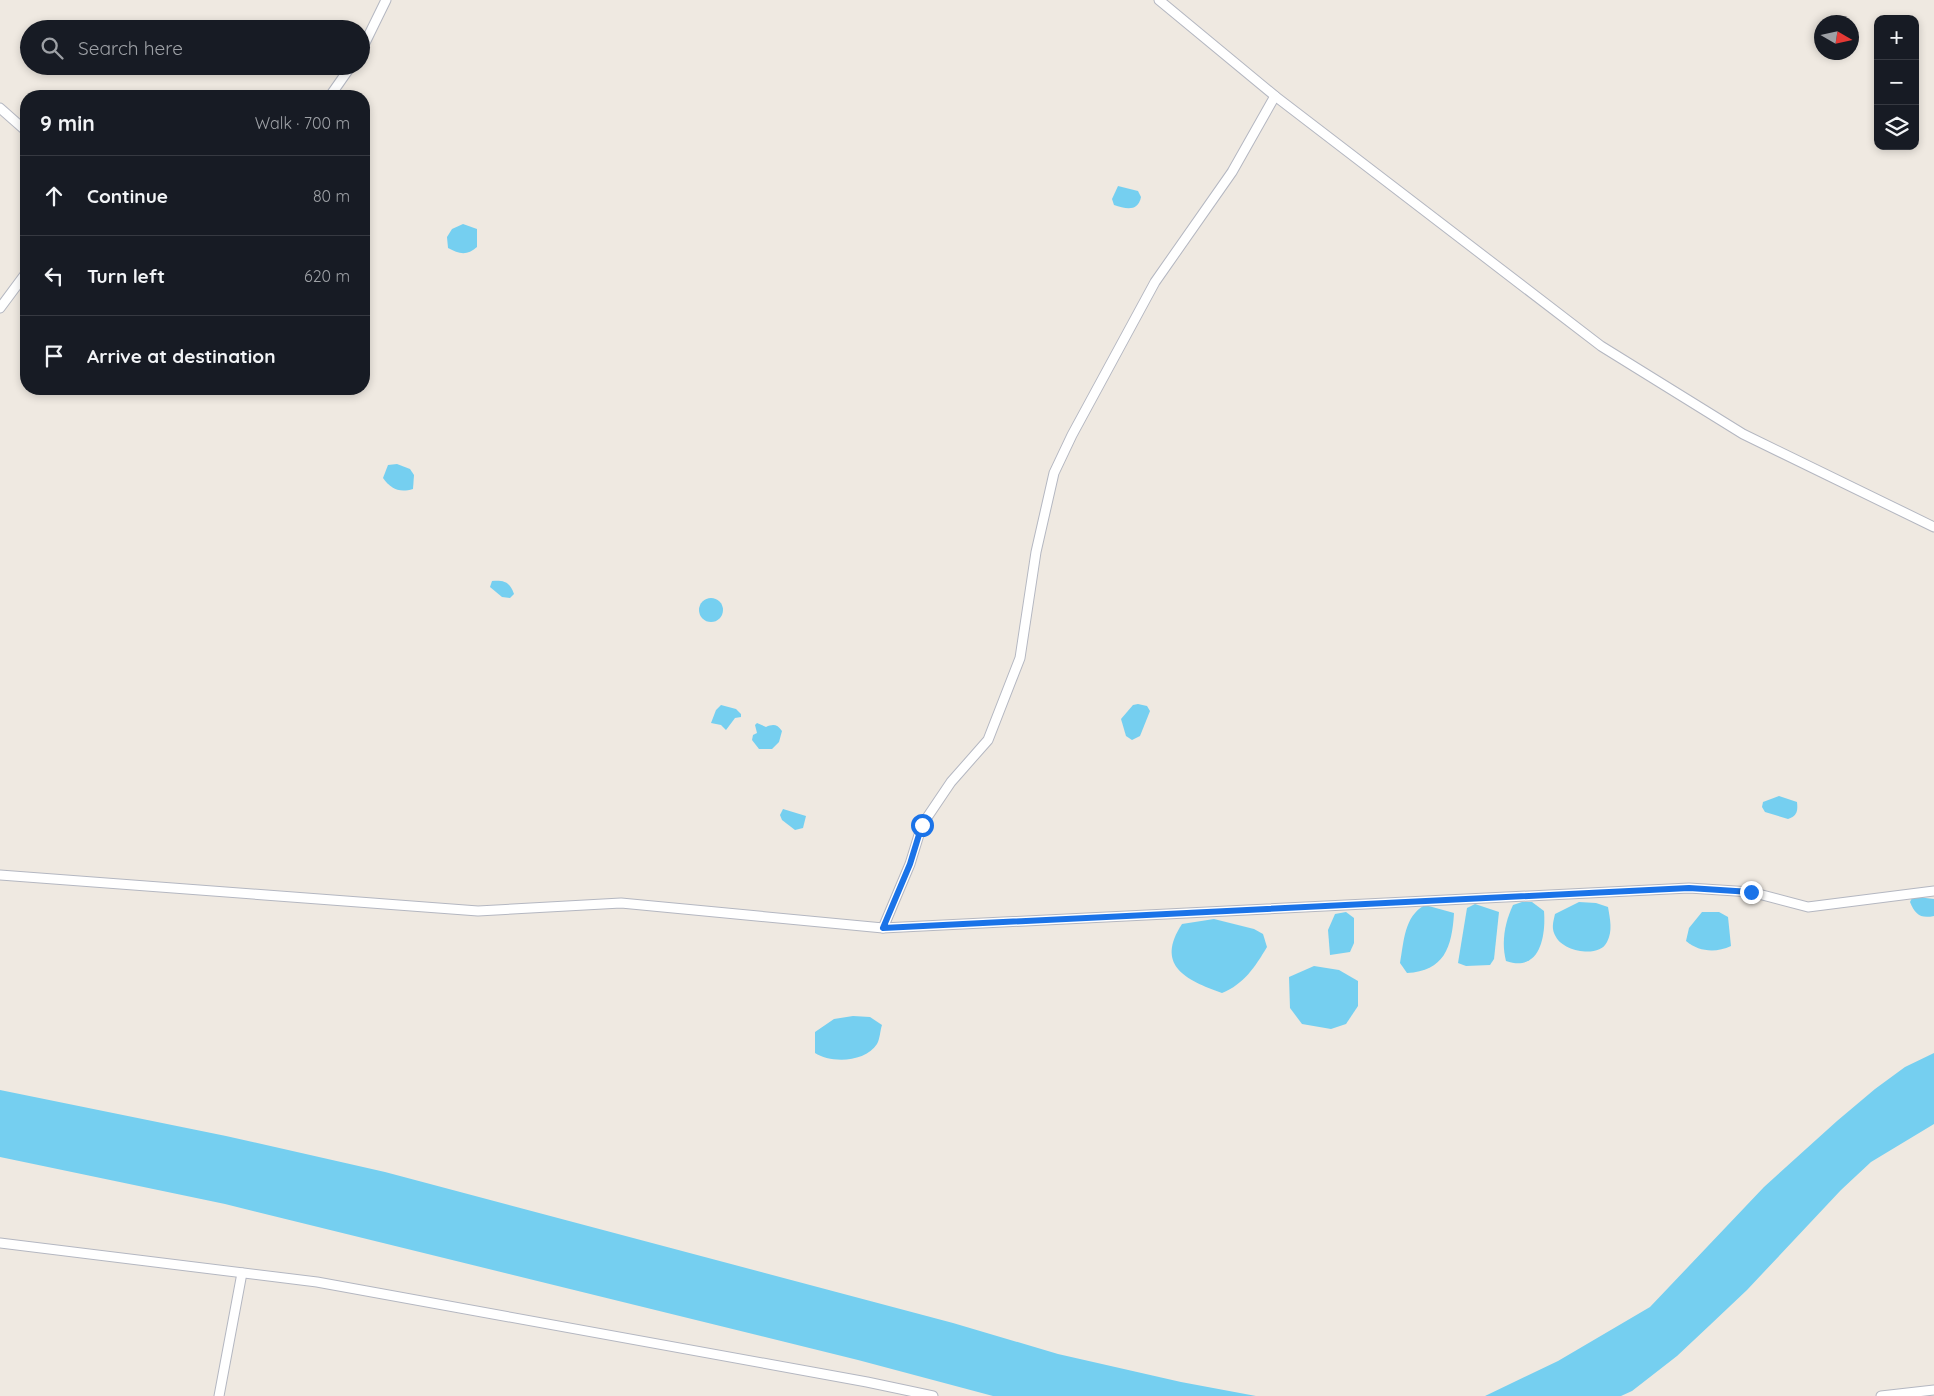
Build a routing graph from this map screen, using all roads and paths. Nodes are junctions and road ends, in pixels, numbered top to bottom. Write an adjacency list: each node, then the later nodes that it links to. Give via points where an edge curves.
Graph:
1 (386, 0): 3 (street)
2 (1159, 0): 6 (street)
3 (370, 33)
4 (345, 75): 5 (street)
5 (334, 90)
6 (1275, 96): 11 (street, via 1601,346 1743,434); 14 (street, via 1232,172 1155,282 1068,443 1054,473 1036,552 1020,658 988,740 951,782 922,825 910,864)
7 (0, 108): 8 (street)
8 (20, 126)
9 (20, 281): 10 (street)
10 (0, 308)
11 (1934, 527)
12 (0, 875): 14 (street, via 478,911 621,902)
13 (1934, 891): 14 (street, via 1808,907 1751,892 1689,888)
14 (883, 928)
15 (0, 1243): 16 (street)
16 (242, 1273): 18 (street); 19 (street, via 317,1282)
17 (1934, 1390): 20 (street)
18 (218, 1396)
19 (933, 1396)
20 (1881, 1396)

